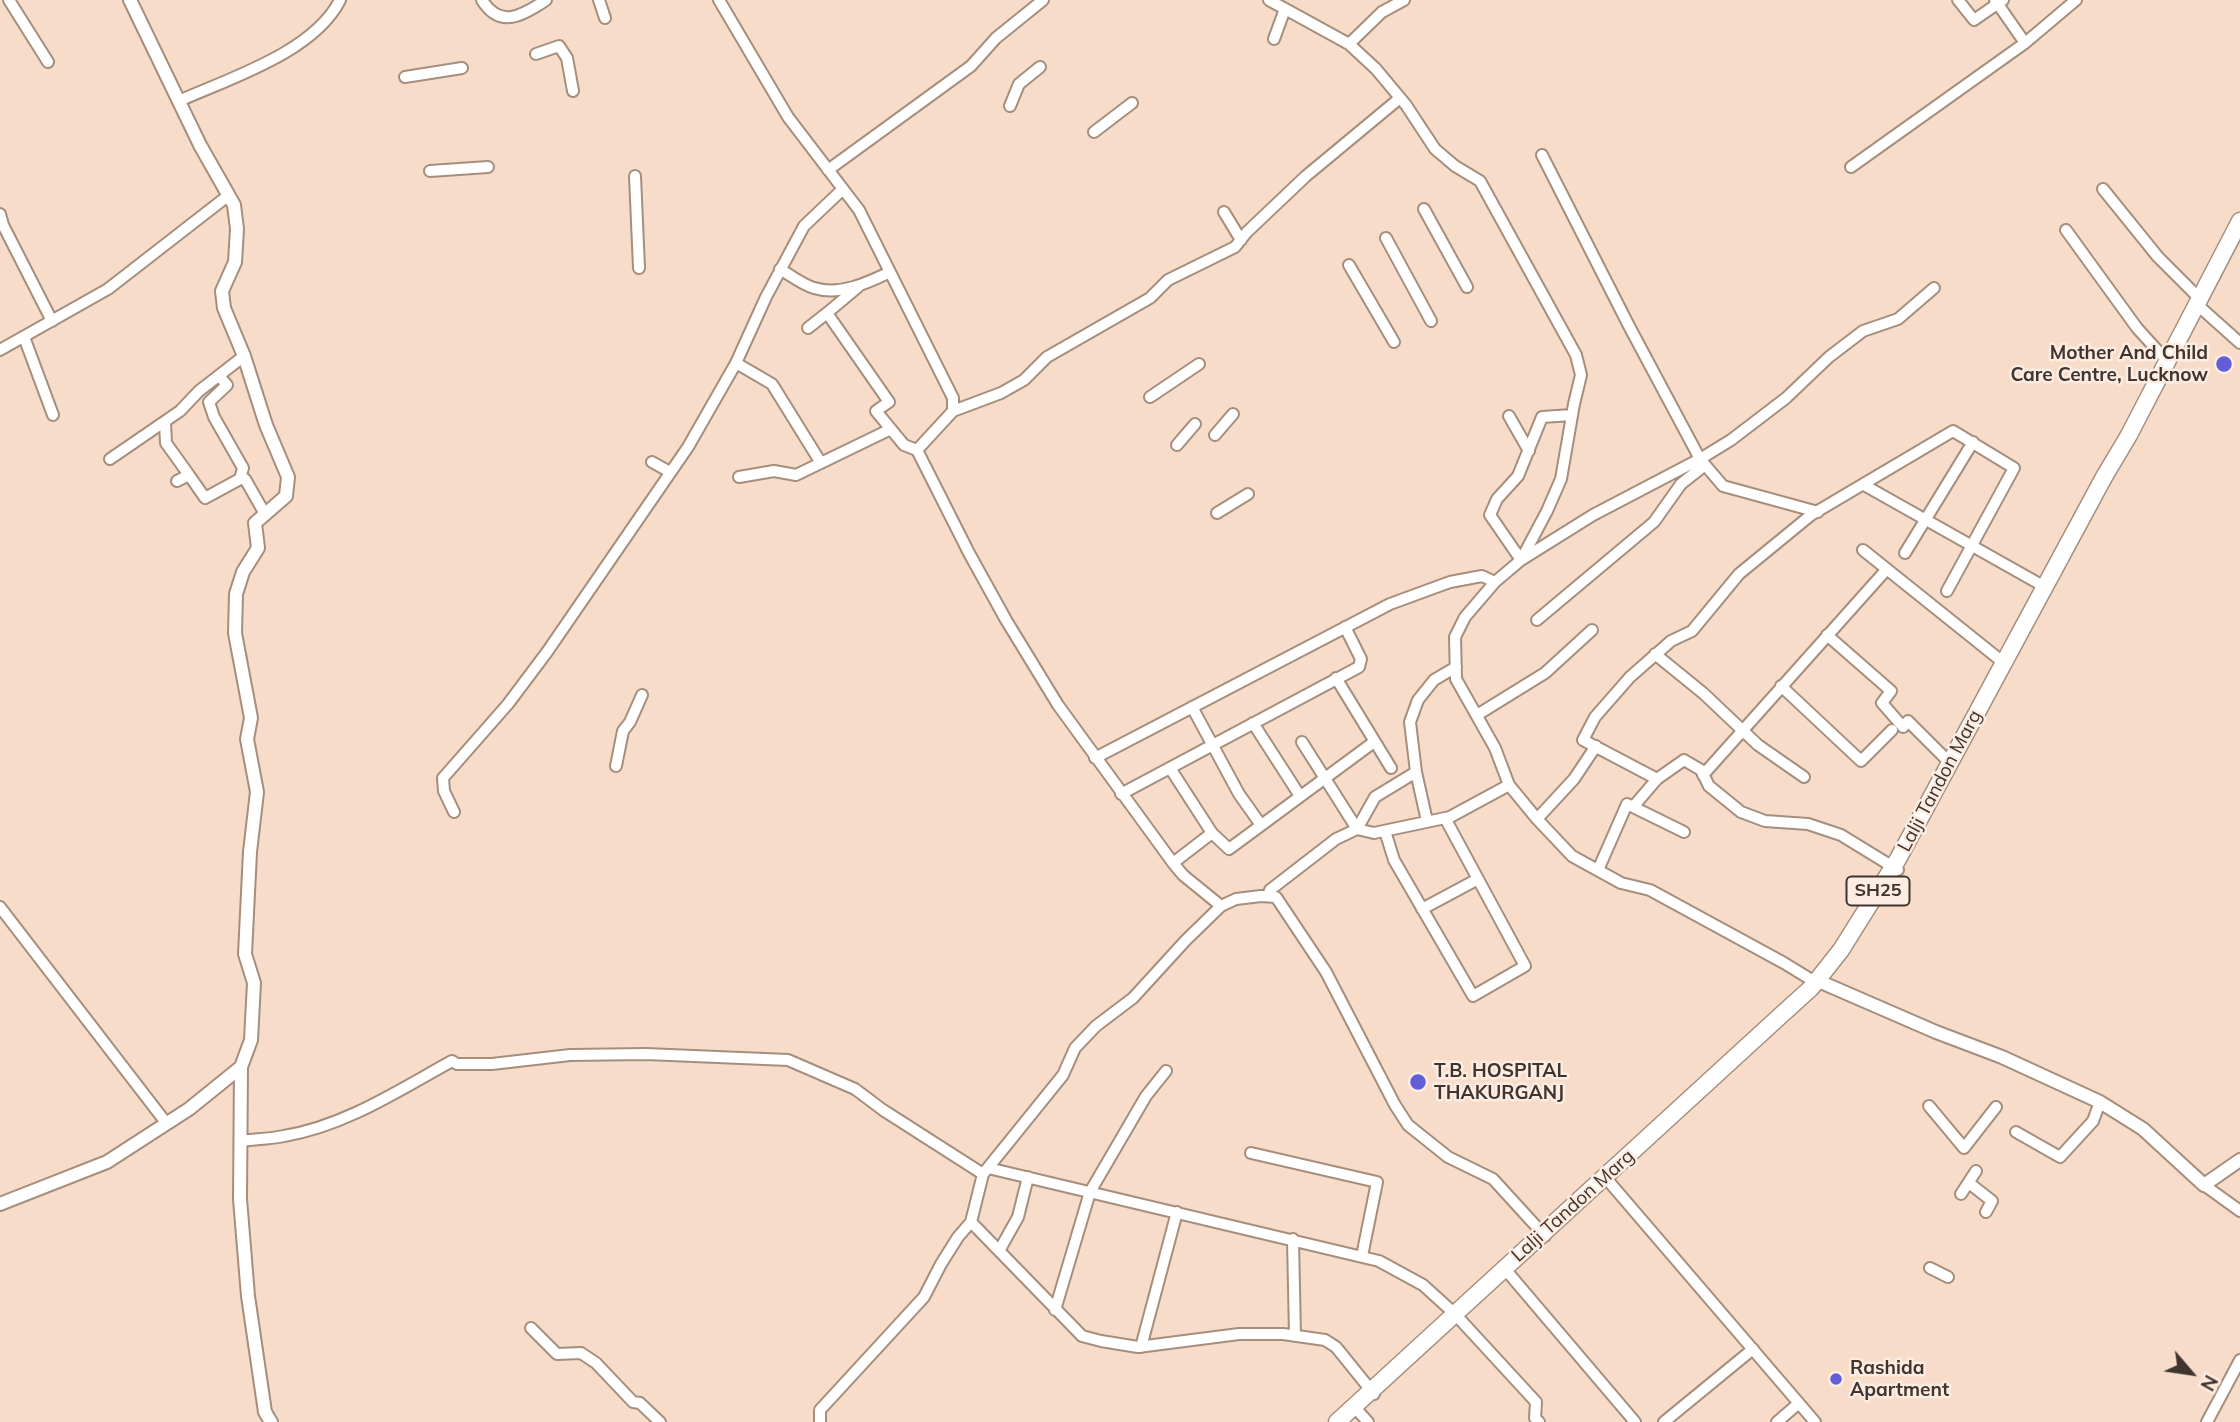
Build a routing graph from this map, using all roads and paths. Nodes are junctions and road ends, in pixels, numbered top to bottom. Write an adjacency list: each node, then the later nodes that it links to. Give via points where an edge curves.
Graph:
1 (9, 0): 20 (street)
2 (130, 0): 26 (street)
3 (340, 0): 26 (street, via 314,33 285,53)
4 (481, 0): 5 (street, via 499,17 513,18)
5 (546, 0)
6 (599, 0): 15 (street)
7 (719, 0): 33 (street, via 788,117)
8 (1043, 0): 33 (street, via 996,38 971,66)
9 (1269, 0): 14 (street)
10 (1404, 0): 18 (street, via 1382,12)
11 (1958, 0): 13 (street, via 1973,20)
12 (2076, 0): 17 (street)
13 (1999, 1): 17 (street)
14 (1285, 9): 16 (street); 18 (street)
15 (605, 18)
16 (1274, 39)
17 (2025, 43): 32 (street)
18 (1349, 44): 25 (street)
19 (536, 54): 24 (street, via 559,46 567,58)
20 (48, 62)
21 (1040, 67): 28 (street, via 1018,84)
22 (462, 68): 23 (street)
23 (405, 77)
24 (573, 91)
25 (1400, 98): 46 (street, via 1306,176); 74 (street, via 1435,149 1480,181 1576,355 1581,375)
26 (179, 101): 38 (street)
27 (1132, 103): 29 (street)
28 (1010, 106)
29 (1094, 132)
30 (1542, 155): 85 (street)
31 (488, 166): 34 (street)
32 (1851, 167)
33 (828, 170): 36 (street)
34 (430, 171)
35 (635, 176): 48 (street)
36 (843, 189): 49 (street, via 804,226); 50 (street, via 859,210)
37 (2103, 189): 54 (street)
38 (229, 195): 56 (street, via 108,289); 63 (street, via 236,240 234,262 222,291 224,308)
39 (1424, 209): 52 (street)
40 (1224, 212): 46 (street)
41 (0, 215): 56 (street)
42 (2240, 221): 54 (main road, Lalji Tandon Marg / SH25)
43 (2066, 230): 64 (street, via 2137,328)
44 (1386, 238): 57 (street)
45 (2240, 238): 54 (main road, Lalji Tandon Marg / SH25)
46 (1241, 240): 70 (street, via 1047,357 1024,380)
47 (1349, 265): 60 (street)
48 (639, 268)
49 (780, 269): 51 (street, via 814,288); 65 (street)
50 (890, 272): 51 (street); 69 (street)
51 (860, 286): 55 (street)
52 (1467, 287)
53 (1934, 288): 85 (street, via 1898,319 1863,331)
54 (2199, 304): 61 (street); 64 (main road, Lalji Tandon Marg / SH25); 111 (main road, Lalji Tandon Marg / SH25)
55 (827, 313): 58 (street); 78 (street, via 889,402 876,411)
56 (52, 321): 59 (street)
57 (1432, 321)
58 (808, 328)
59 (24, 337): 62 (street); 73 (street)
60 (1394, 342)
61 (2240, 343)
62 (0, 350)
63 (244, 356): 67 (street); 97 (street, via 288,477 286,496)
64 (2167, 361): 105 (main road, Lalji Tandon Marg / SH25)
65 (736, 363): 87 (street, via 772,384); 88 (street)
66 (1199, 364): 68 (street)
67 (219, 376): 76 (street); 91 (street, via 227,385 209,402 243,468)
68 (1150, 397)
69 (953, 398): 70 (street); 71 (street)
70 (967, 406): 71 (street)
71 (953, 411): 82 (street)
72 (1233, 414): 79 (street)
73 (53, 415)
74 (1572, 415): 83 (street, via 1542,417); 102 (street, via 1561,479)
75 (1509, 416): 83 (street)
76 (165, 422): 84 (street); 89 (street, via 166,443)
77 (1195, 424): 81 (street)
78 (891, 429): 82 (street, via 904,445); 87 (street)
79 (1215, 435)
80 (1973, 442): 93 (street, via 1954,431); 98 (street); 99 (street, via 2014,470)
81 (1177, 445)
82 (917, 450): 127 (street, via 1006,620)
83 (1529, 451): 102 (street, via 1518,476 1497,499 1490,515)
84 (110, 459)
85 (1702, 462): 95 (street, via 1723,486); 102 (street, via 1593,515); 107 (street, via 1654,522)
86 (652, 463): 88 (street)
87 (821, 463): 90 (street, via 796,475 774,471)
88 (670, 472): 141 (street, via 547,652 443,778)
89 (188, 475): 91 (street, via 205,498); 92 (street)
90 (739, 477)
91 (240, 479): 97 (street, via 247,481)
92 (177, 481)
93 (1864, 485): 95 (street); 98 (street)
94 (1248, 494): 96 (street)
95 (1818, 512): 112 (street, via 1739,575 1692,631)
96 (1217, 513)
97 (265, 514): 159 (street, via 255,523 258,548 236,594 235,633 251,718 247,739 257,792 245,954 254,983 251,1040)
98 (1925, 519): 99 (street); 101 (street)
99 (1971, 544): 105 (street); 106 (street)
100 (1863, 550): 103 (street)
101 (1905, 553)
102 (1521, 560): 104 (street)
103 (1888, 569): 110 (street); 113 (street)
104 (1495, 582): 108 (street, via 1482,576 1450,582 1390,604); 114 (street, via 1465,617 1455,637)
105 (2045, 587): 111 (main road, Lalji Tandon Marg / SH25)
106 (1947, 591)
107 (1537, 620)
108 (1345, 628): 115 (street, via 1362,663); 118 (street)
109 (1592, 630): 119 (street, via 1545,673)
110 (1827, 635): 116 (street); 128 (street, via 1891,691 1882,704 1903,727 1908,721)
111 (2016, 647): 113 (main road, Lalji Tandon Marg / SH25); 151 (main road, Lalji Tandon Marg / SH25)
112 (1655, 654): 121 (street); 126 (street, via 1595,717 1583,740)
113 (2004, 663): 128 (main road, Lalji Tandon Marg / SH25)
114 (1456, 667): 119 (street, via 1456,679); 132 (street, via 1434,680 1418,700 1410,722)
115 (1336, 678): 120 (street); 124 (street)
116 (1781, 686): 121 (street); 122 (street, via 1861,761)
117 (642, 695): 129 (street, via 623,731)
118 (1192, 707): 125 (street); 127 (street)
119 (1476, 715): 137 (street)
120 (1253, 723): 125 (street); 139 (street)
121 (1743, 730): 133 (street); 134 (street)
122 (1892, 730)
123 (1302, 742): 135 (street)
124 (1374, 742): 131 (street); 135 (street)
125 (1212, 745): 130 (street); 145 (street)
126 (1595, 746): 136 (street); 143 (street, via 1574,779)
127 (1095, 758): 138 (street)
128 (1950, 762): 151 (main road, Lalji Tandon Marg / SH25)
129 (616, 766)
130 (1170, 768): 138 (street); 149 (street)
131 (1391, 768)
132 (1416, 772): 144 (street); 146 (street, via 1375,797)
133 (1703, 775): 136 (street, via 1684,760); 151 (street, via 1709,786 1741,811 1765,821 1808,824 1841,835)
134 (1804, 776)
135 (1325, 778): 139 (street); 146 (street)
136 (1657, 779): 140 (street)
137 (1509, 785): 142 (street); 143 (street)
138 (1121, 794): 150 (street)
139 (1300, 796): 145 (street)
140 (1633, 807): 148 (street); 152 (street, via 1627,804)
141 (454, 812)
142 (1445, 818): 144 (street); 153 (street)
143 (1536, 820): 152 (street, via 1572,856)
144 (1427, 821): 147 (street)
145 (1261, 825): 149 (street, via 1229,849)
146 (1357, 829): 147 (street); 154 (street, via 1336,839)
147 (1385, 831): 157 (street)
148 (1684, 832)
149 (1212, 833): 150 (street)
150 (1173, 863): 155 (street)
151 (1895, 869): 158 (main road, Lalji Tandon Marg / SH25)
152 (1598, 870): 158 (street, via 1621,883 1650,890)
153 (1478, 879): 157 (street); 157 (street, via 1525,966 1473,996)
154 (1268, 896): 155 (street, via 1236,899); 182 (street, via 1276,897 1326,972 1408,1125 1447,1157 1493,1179)
155 (1221, 906): 169 (street, via 1133,998 1075,1048 1063,1075)
156 (0, 907): 164 (street)
157 (1422, 909)
158 (1819, 983): 161 (street); 172 (main road, Lalji Tandon Marg / SH25)
159 (241, 1067): 164 (street); 166 (street)
160 (1166, 1072): 175 (street, via 1146,1096)
161 (2100, 1102): 165 (street, via 2092,1121 2060,1157); 174 (street, via 2143,1129)
162 (1929, 1106): 163 (street, via 1964,1148)
163 (1996, 1107)
164 (166, 1124): 177 (street, via 107,1163)
165 (2016, 1132)
166 (240, 1140): 169 (street, via 285,1136 321,1126 369,1107 452,1061 492,1064 570,1055 646,1054 788,1060 855,1089); 199 (street, via 248,1296 265,1412)
167 (1251, 1153): 185 (street, via 1377,1182)
168 (2240, 1160): 174 (street)
169 (986, 1171): 171 (street); 181 (street)
170 (1976, 1171): 173 (street)
171 (1028, 1177): 175 (street); 184 (street, via 1018,1217)
172 (1607, 1179): 182 (main road, Lalji Tandon Marg / SH25); 194 (street)
173 (1969, 1183): 176 (street); 180 (street, via 1992,1201)
174 (2204, 1185): 178 (street)
175 (1090, 1192): 179 (street); 189 (street)
176 (1961, 1194)
177 (0, 1203)
178 (2240, 1211)
179 (1177, 1212): 183 (street); 193 (street)
180 (1986, 1212)
181 (971, 1222): 184 (street); 201 (street, via 924,1297 820,1410)
182 (1545, 1236): 187 (main road, Lalji Tandon Marg / SH25)
183 (1293, 1239): 185 (street); 192 (street)
184 (999, 1251): 189 (street)
185 (1362, 1256): 190 (street, via 1423,1285)
186 (1930, 1268): 188 (street)
187 (1506, 1271): 190 (main road, Lalji Tandon Marg / SH25); 204 (street)
188 (1948, 1277)
189 (1055, 1310): 193 (street, via 1082,1336)
190 (1457, 1317): 196 (main road, Lalji Tandon Marg / SH25); 203 (street, via 1536,1402)
191 (531, 1328): 200 (street, via 557,1354 581,1353 596,1363)
192 (1295, 1336): 193 (street, via 1239,1334); 196 (street, via 1325,1340 1336,1347)
193 (1141, 1347)
194 (1753, 1349): 197 (street); 205 (street)
195 (2240, 1360): 208 (street)
196 (1373, 1393): 198 (main road, Lalji Tandon Marg / SH25); 202 (main road, Lalji Tandon Marg / SH25)
197 (1799, 1404): 206 (street); 207 (street)
198 (1357, 1418)
199 (271, 1422)
200 (660, 1422)
201 (820, 1422)
202 (1337, 1422)
203 (1539, 1422)
204 (1635, 1422)
205 (1664, 1422)
206 (1777, 1422)
207 (1815, 1422)
208 (2207, 1422)

